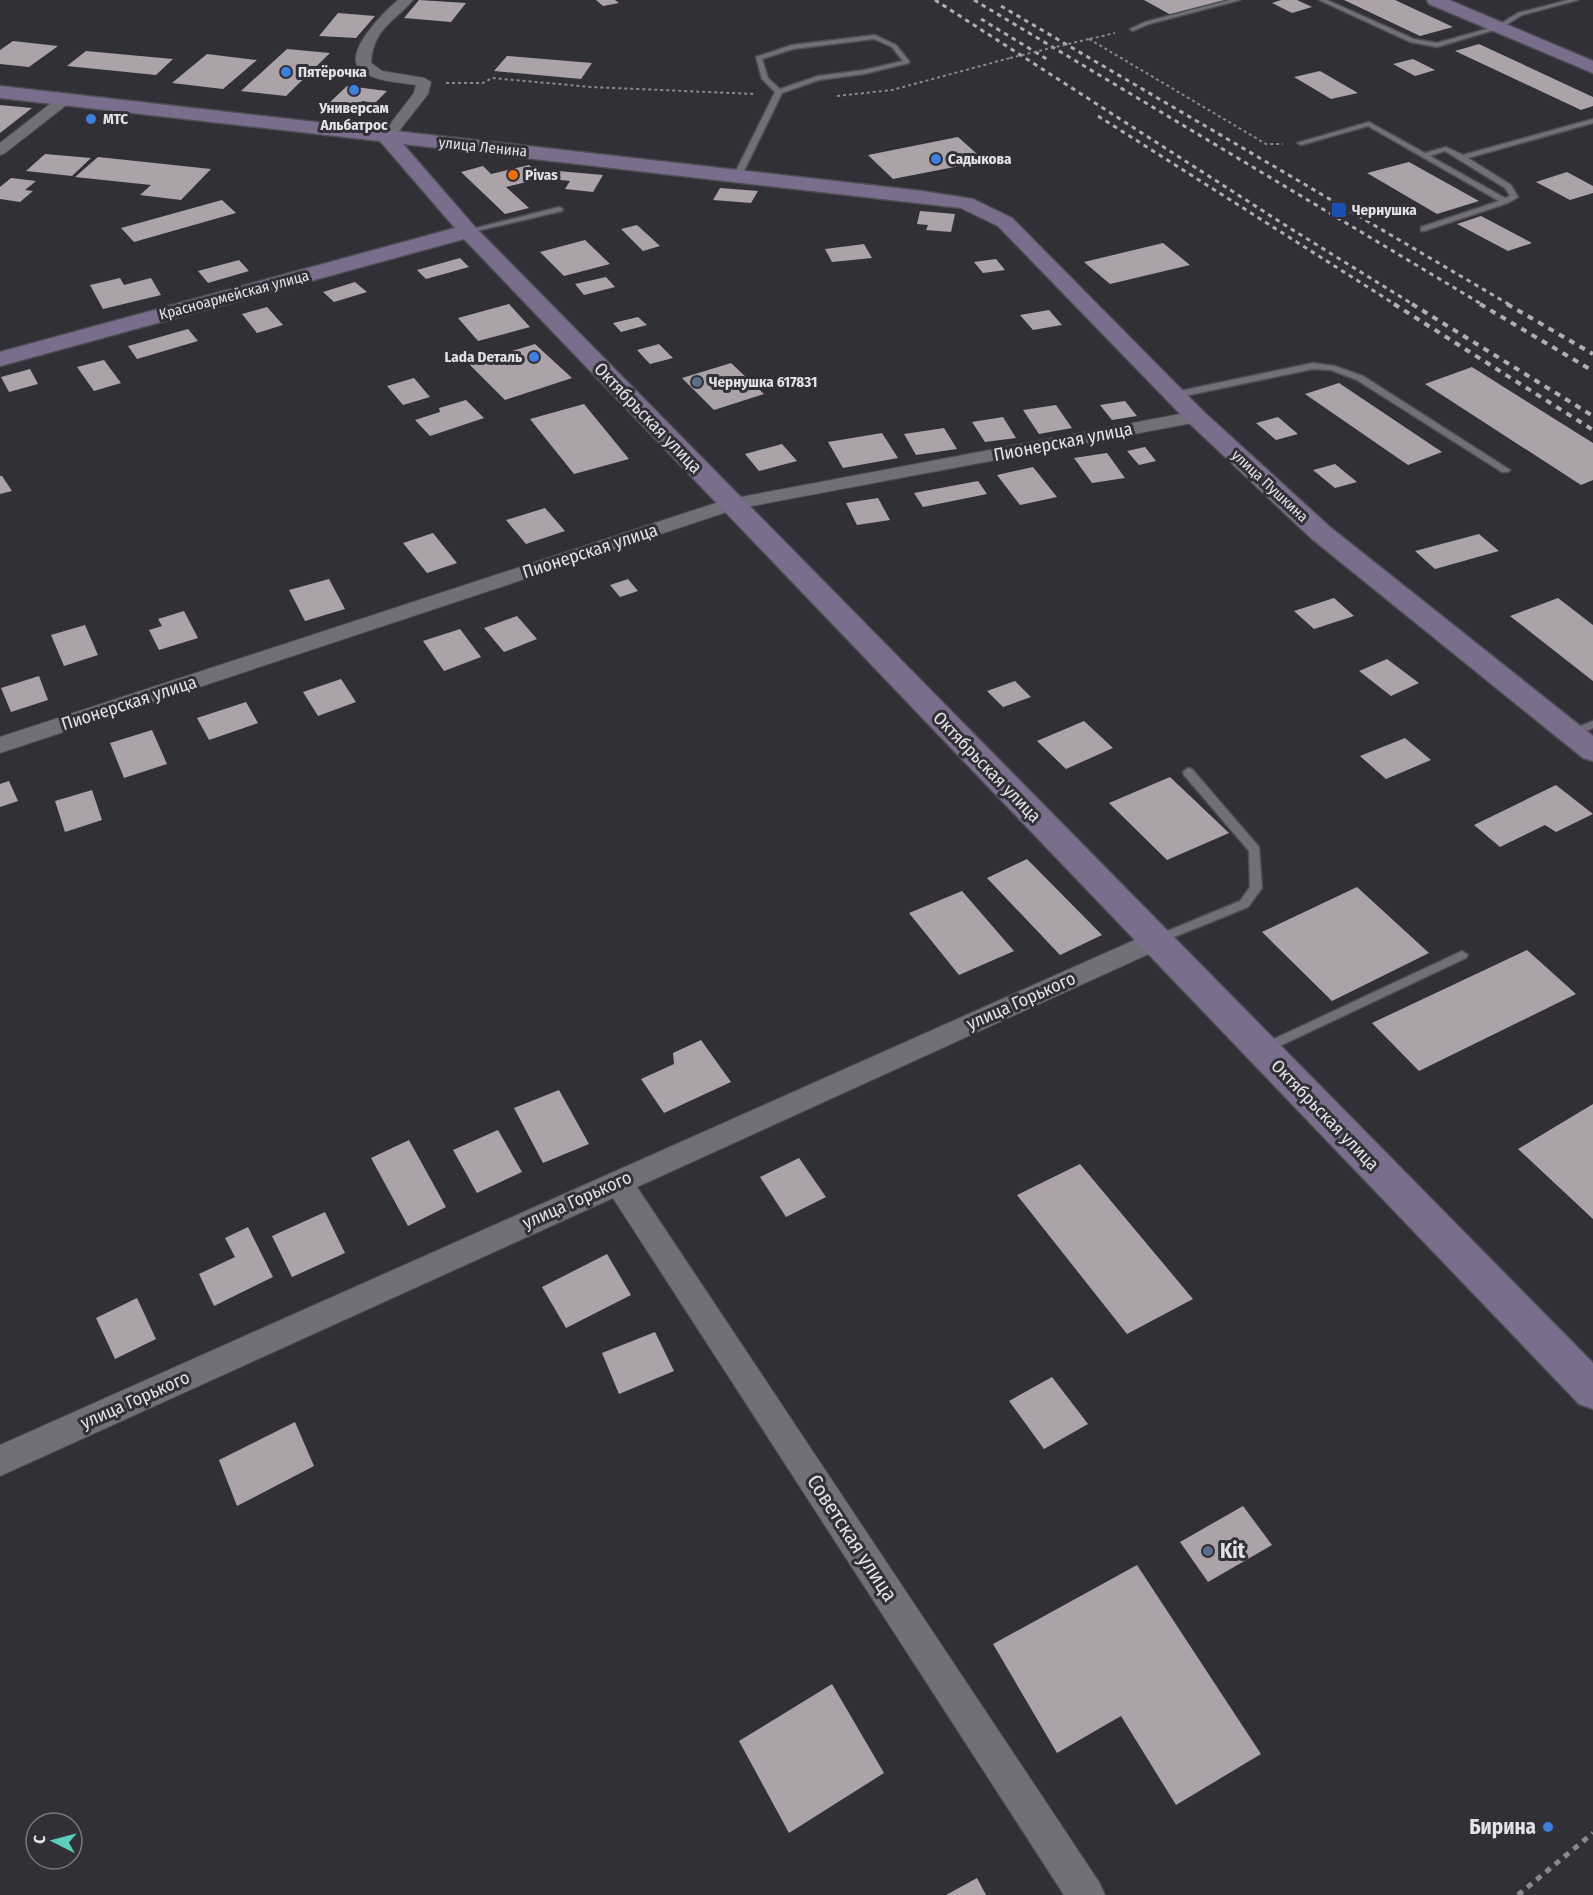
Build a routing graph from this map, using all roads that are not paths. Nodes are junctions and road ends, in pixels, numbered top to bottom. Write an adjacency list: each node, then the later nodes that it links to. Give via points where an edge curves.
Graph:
1 (406, 0): 13 (street, via 364,45 364,65 378,74 424,82 421,94)
2 (1237, 0): 7 (lane)
3 (1322, 0): 6 (lane, via 1424,45 1437,45)
4 (1435, 0): 6 (street)
5 (1575, 0): 6 (lane, via 1520,14)
6 (1499, 27): 8 (street)
7 (1133, 29)
8 (1593, 68)
9 (0, 92): 11 (street, улица Ленина)
10 (779, 93): 10 (lane, via 818,78 907,62 894,46 875,37 792,47 758,58 765,79); 18 (lane)
11 (64, 100): 13 (street, улица Ленина); 15 (street)
12 (1593, 121): 17 (lane)
13 (387, 137): 18 (street, улица Ленина); 23 (street, Октябрьская улица)
14 (1301, 143): 16 (lane, via 1369,124)
15 (0, 150)
16 (1424, 156): 17 (lane, via 1446,149); 19 (lane)
17 (1462, 157): 19 (lane, via 1508,187 1514,196)
18 (738, 175): 20 (street, улица Ленина)
19 (1505, 201): 22 (lane)
20 (966, 203): 25 (street, улица Пушкина, via 1005,222)
21 (559, 209): 23 (lane)
22 (1424, 229)
23 (468, 231): 24 (street, Красноармейская улица); 28 (street, Октябрьская улица)
24 (0, 359)
25 (1175, 395): 26 (street, улица Пушкина); 27 (lane, via 1287,370 1332,368 1360,378)
26 (1196, 417): 28 (street, Пионерская улица); 29 (street, улица Пушкина, via 1321,533)
27 (1505, 470)
28 (732, 504): 30 (street, Пионерская улица); 33 (street, Октябрьская улица)
29 (1582, 729): 31 (street, улица Пушкина)
30 (0, 745)
31 (1593, 752)
32 (1188, 772): 33 (lane, via 1256,850 1256,888 1244,904)
33 (1155, 940): 35 (street, Октябрьская улица); 36 (street, улица Горького)
34 (1462, 955): 35 (lane)
35 (1262, 1050): 37 (street, Октябрьская улица)
36 (618, 1181): 38 (street, улица Горького); 39 (street, Советская улица)
37 (1593, 1391)
38 (0, 1461)
39 (1086, 1895)

